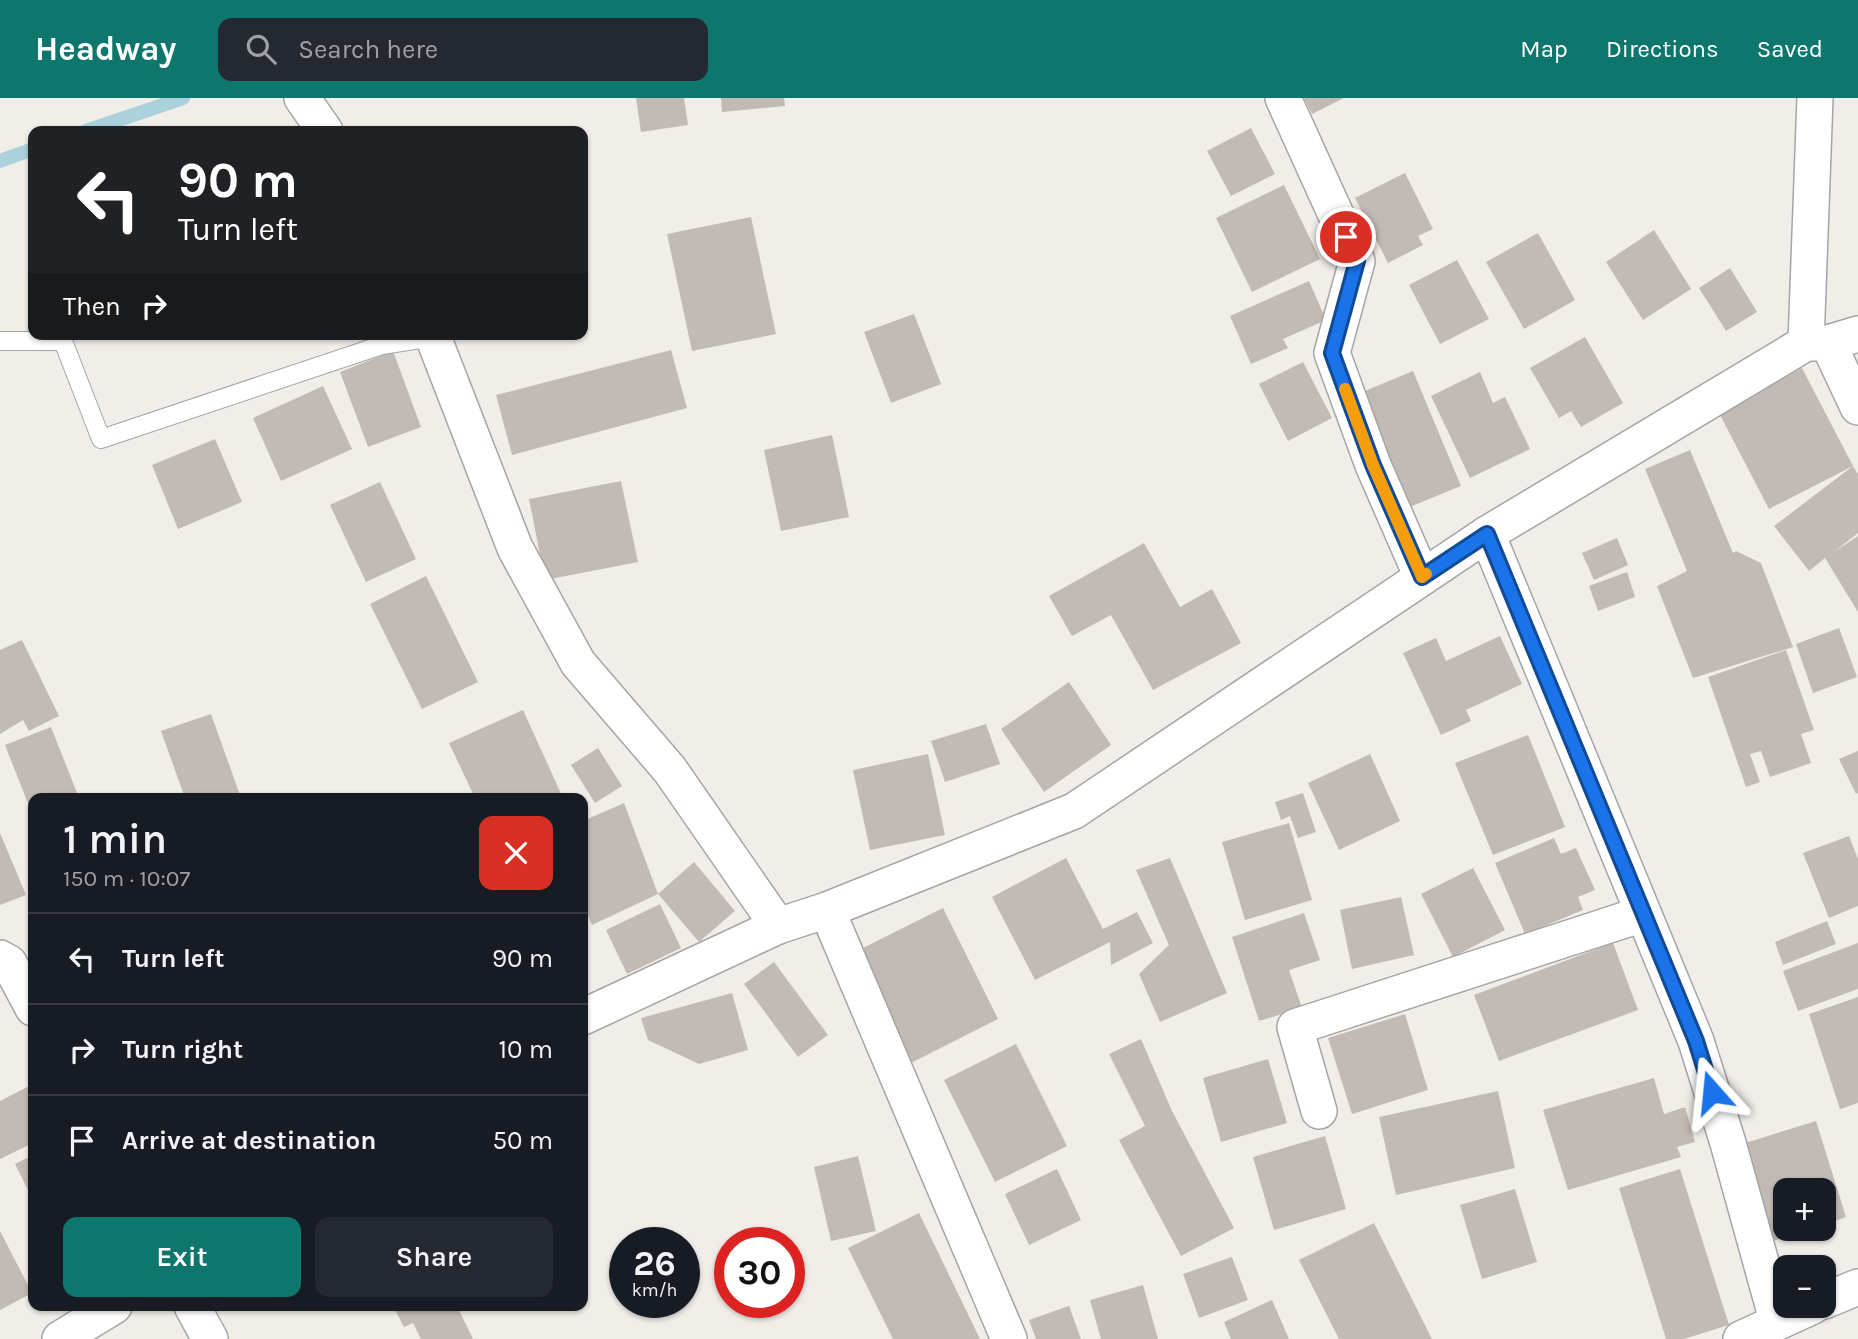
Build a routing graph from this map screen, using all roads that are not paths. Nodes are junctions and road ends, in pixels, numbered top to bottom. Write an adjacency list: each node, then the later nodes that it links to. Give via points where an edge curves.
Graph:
1 (1283, 98): 9 (street, via 1357,261 1332,353 1373,465)
2 (1815, 98): 5 (street)
3 (410, 340): 6 (lane, via 382,345 101,439 63,341)
4 (434, 340): 12 (street, via 515,548 578,663 670,770)
5 (1831, 340): 7 (street); 8 (street)
6 (0, 341)
7 (1858, 407)
8 (1487, 534): 9 (street); 11 (street)
9 (1422, 577): 10 (street, via 1074,811)
10 (827, 909): 12 (street); 25 (street)
11 (1643, 914): 16 (street, via 1295,1027); 22 (street, via 1696,1041)
12 (778, 926): 15 (street)
13 (0, 958): 14 (street, via 9,963)
14 (28, 999)
15 (588, 1015)
16 (1319, 1111)
17 (1858, 1287): 18 (street)
18 (1836, 1296)
19 (106, 1311): 23 (street)
20 (195, 1311): 24 (street)
21 (1782, 1318): 22 (street)
22 (1777, 1320): 26 (street)
23 (60, 1339)
24 (210, 1339)
25 (1009, 1339)
26 (1741, 1339)

